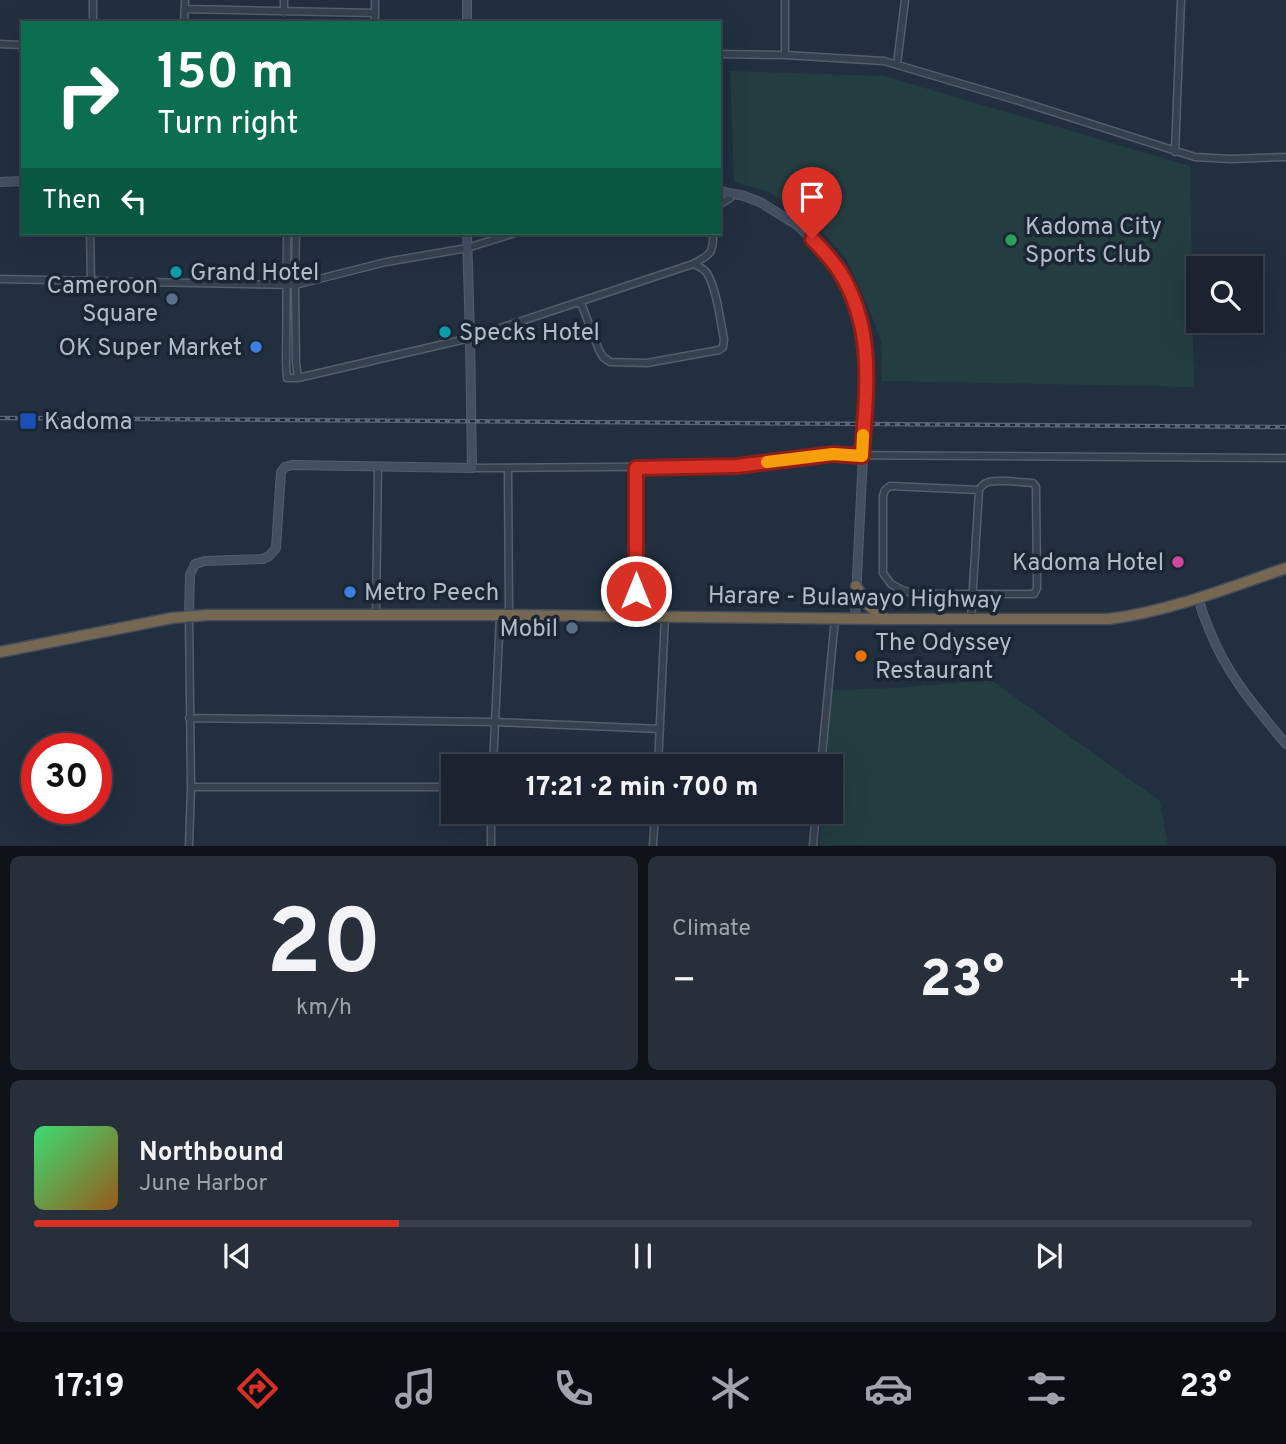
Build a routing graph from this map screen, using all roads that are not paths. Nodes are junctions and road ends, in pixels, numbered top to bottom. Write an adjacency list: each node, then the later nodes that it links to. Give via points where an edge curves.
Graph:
1 (93, 0): 12 (street)
2 (185, 0): 9 (street)
3 (284, 0): 10 (street)
4 (375, 0): 11 (street)
5 (467, 0): 15 (street)
6 (785, 0): 19 (street)
7 (905, 0): 20 (street)
8 (1181, 0): 21 (street)
9 (185, 9): 10 (street); 13 (street)
10 (284, 12): 11 (street)
11 (375, 13): 14 (street)
12 (93, 21)
13 (184, 21)
14 (375, 21)
15 (467, 21)
16 (0, 44): 17 (street)
17 (21, 45)
18 (721, 54): 19 (street)
19 (785, 55): 20 (street)
20 (897, 64): 21 (street)
21 (1175, 152): 22 (street, via 1230,159)
22 (1286, 157)
23 (0, 181): 24 (street)
24 (21, 181)
25 (722, 192): 26 (street, via 730,198); 41 (street, via 760,202 797,225 839,271 856,306 867,355)
26 (721, 204)
27 (90, 235): 36 (street)
28 (287, 235): 37 (street)
29 (296, 235): 37 (street)
30 (467, 235): 33 (street)
31 (509, 235): 33 (street)
32 (713, 235): 34 (street, via 711,252)
33 (467, 248): 37 (street); 39 (street)
34 (693, 264): 38 (street); 38 (street, via 702,267 713,286 724,339 719,350 658,362 610,362 598,350)
35 (0, 279): 36 (street)
36 (90, 279): 37 (street)
37 (291, 284): 40 (street); 40 (street, via 287,378)
38 (581, 303): 39 (street)
39 (471, 338): 40 (street); 44 (street)
40 (298, 378)
41 (862, 456): 42 (street); 45 (street, via 833,454 737,466); 49 (street)
42 (1286, 458)
43 (378, 467): 44 (street); 52 (street); 56 (street, via 285,467 276,548 263,559 195,564 190,575)
44 (472, 468): 46 (street)
45 (636, 468): 46 (street); 54 (street)
46 (509, 469): 53 (street)
47 (979, 490): 50 (street); 50 (street, via 988,482 1035,484 1037,588 1034,594); 50 (street, via 890,486 883,496 883,573 891,584 917,594)
48 (1286, 568): 51 (highway, Harare - Bulawayo Highway)
49 (856, 586): 58 (street); 59 (highway, via 867,604)
50 (972, 595): 60 (street)
51 (1199, 597): 60 (highway, Harare - Bulawayo Highway, via 1109,619); 65 (street, via 1226,667)
52 (376, 614): 53 (highway, Harare - Bulawayo Highway); 56 (highway, Harare - Bulawayo Highway)
53 (504, 615): 54 (highway, Harare - Bulawayo Highway); 63 (street)
54 (636, 615): 55 (highway, Harare - Bulawayo Highway)
55 (665, 615): 57 (highway, Harare - Bulawayo Highway); 64 (street)
56 (189, 616): 61 (highway, Harare - Bulawayo Highway); 62 (street)
57 (835, 618): 58 (highway, Harare - Bulawayo Highway); 68 (street)
58 (855, 618): 59 (highway, Harare - Bulawayo Highway)
59 (886, 619): 60 (highway, Harare - Bulawayo Highway)
60 (971, 620)
61 (0, 652)
62 (189, 718): 63 (street); 69 (street)
63 (495, 722): 64 (street); 66 (street)
64 (660, 729): 67 (street)
65 (1286, 744)
66 (494, 754)
67 (659, 754)
68 (822, 754)
69 (191, 786): 70 (street); 74 (street)
70 (441, 787)
71 (491, 824): 75 (street)
72 (654, 824): 76 (street)
73 (815, 824): 77 (street)
74 (189, 845)
75 (491, 845)
76 (653, 845)
77 (813, 845)

